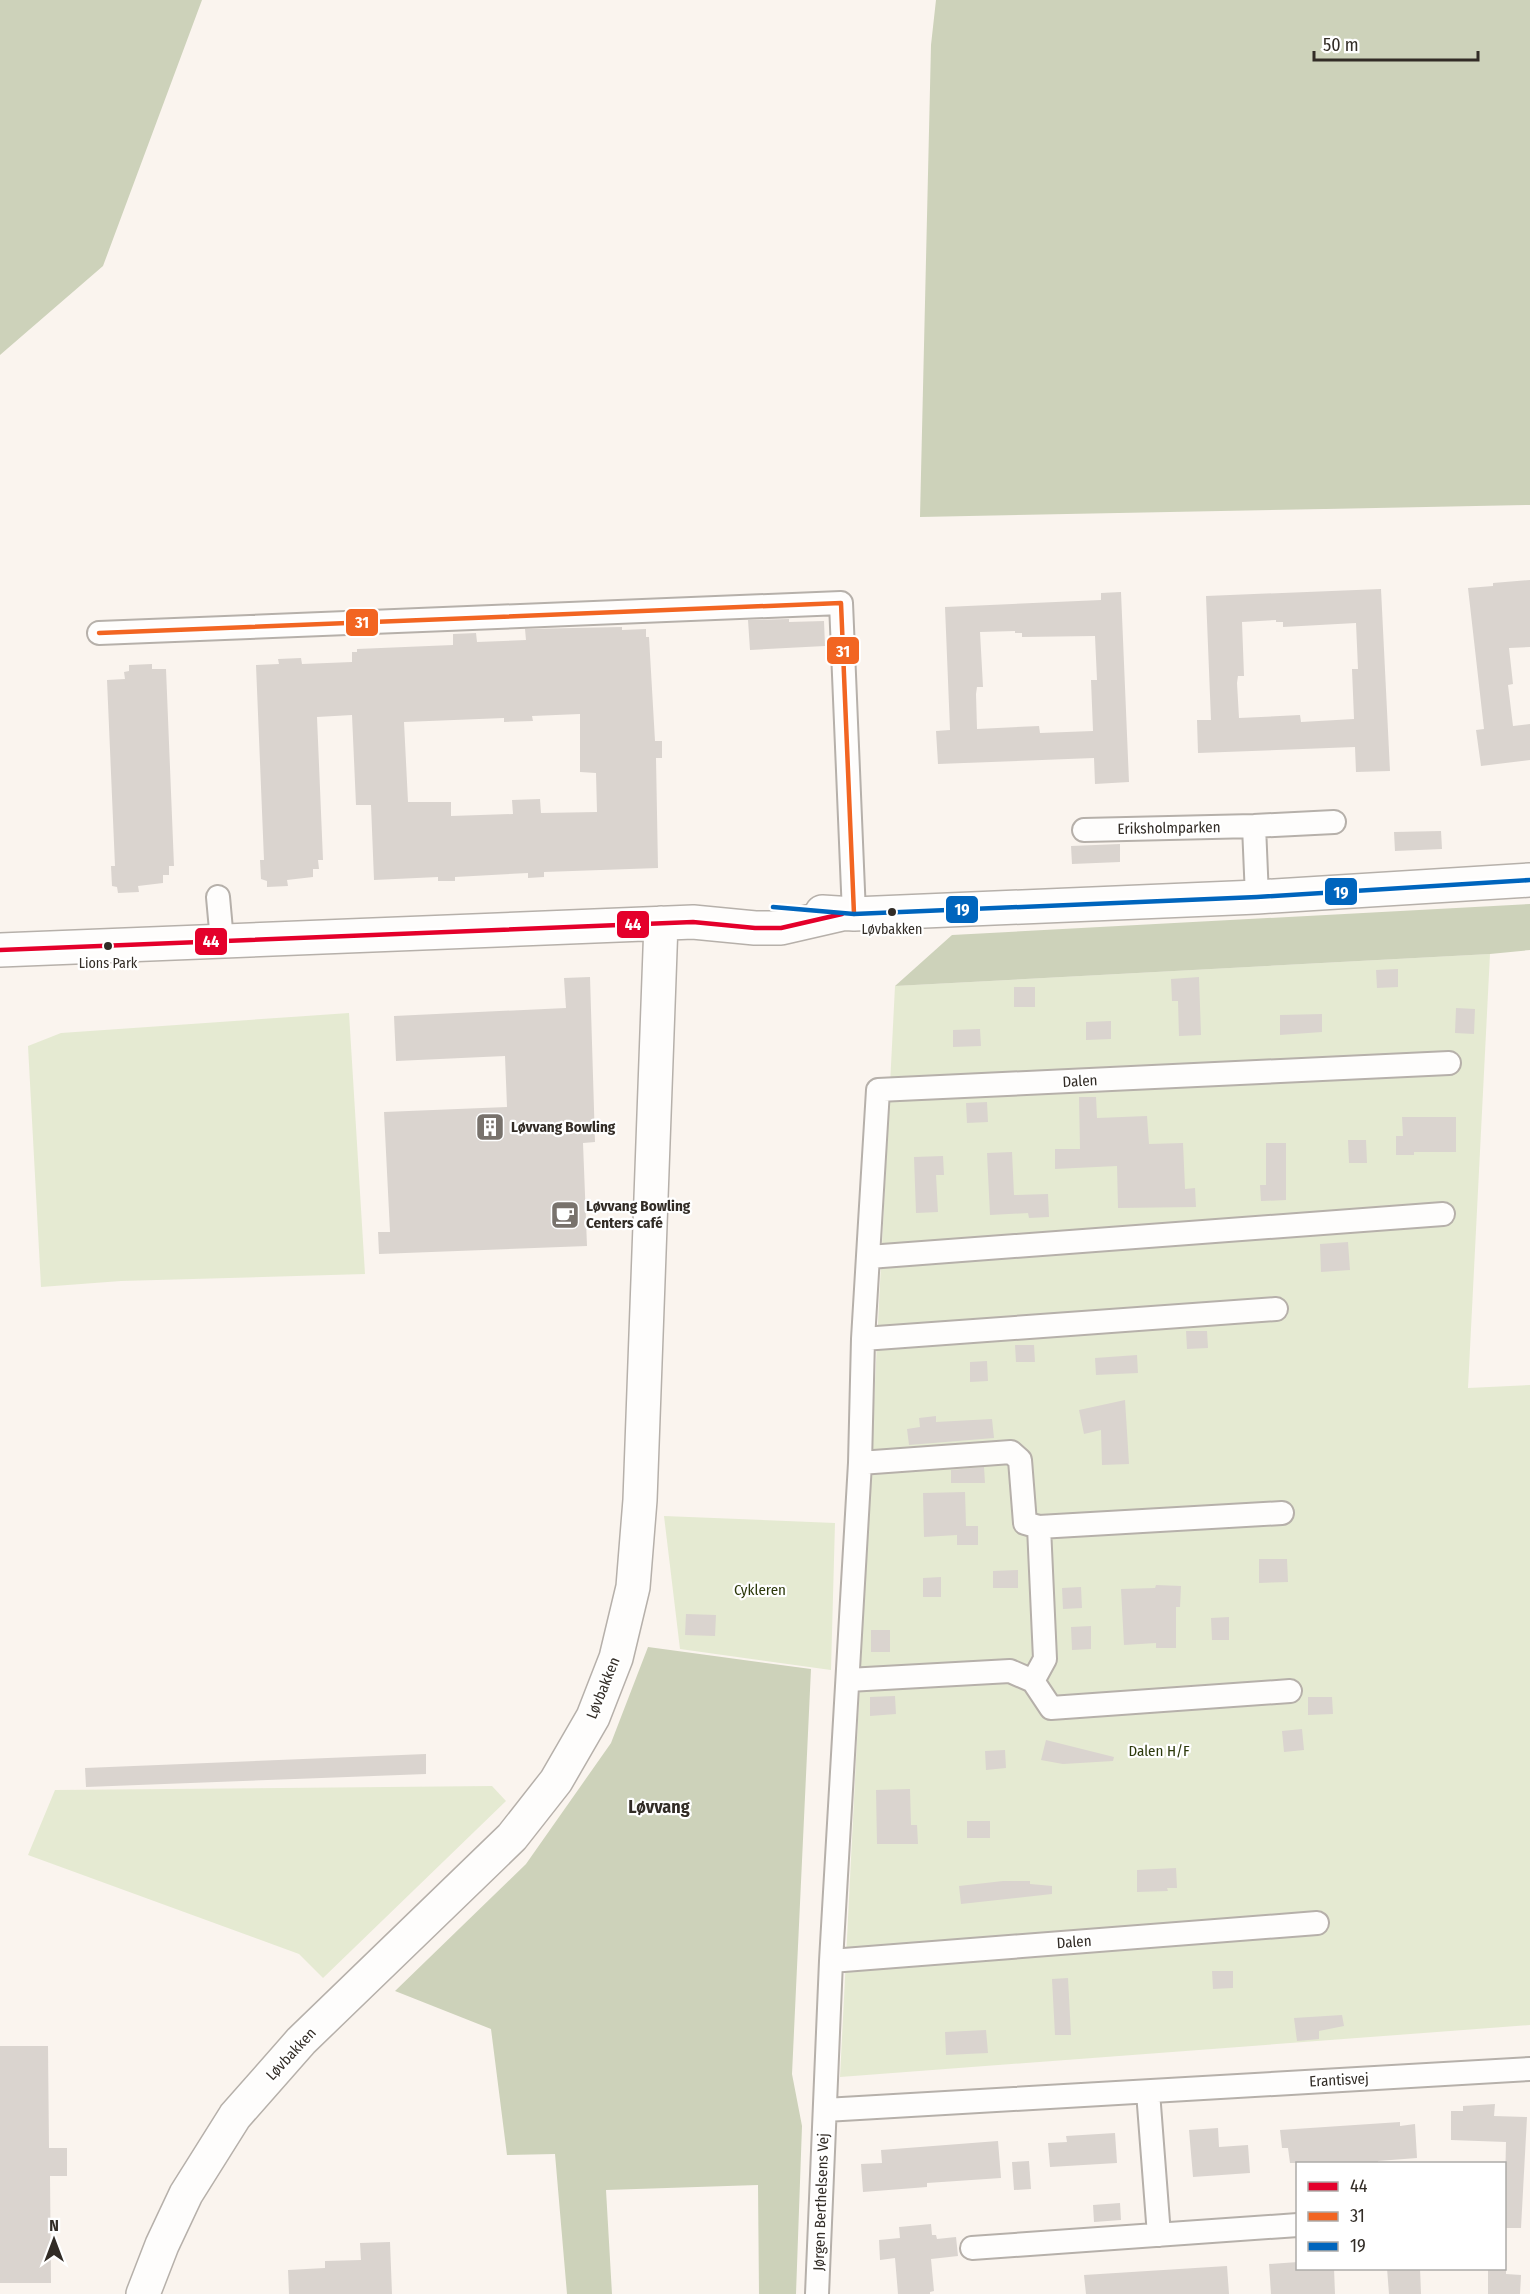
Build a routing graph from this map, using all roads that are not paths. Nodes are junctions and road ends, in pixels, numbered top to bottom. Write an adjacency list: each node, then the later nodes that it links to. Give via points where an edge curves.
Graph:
1 (99, 633): 8 (street, via 841,603)
2 (1334, 822): 3 (street, Eriksholmparken)
3 (1254, 826): 4 (street, Eriksholmparken); 7 (street)
4 (1084, 830)
5 (1530, 880): 7 (street)
6 (218, 897): 10 (street)
7 (1257, 897): 8 (street)
8 (848, 914): 9 (street, via 781,928)
9 (661, 923): 10 (street); 31 (street, Løvbakken, via 640,1500 633,1587 616,1658 593,1717 555,1780 512,1838 301,2041 235,2116 186,2194)
10 (222, 941): 11 (street)
11 (0, 950)
12 (1449, 1064): 14 (street, Dalen, via 878,1090)
13 (1443, 1214): 14 (street)
14 (869, 1257): 16 (street, Dalen)
15 (1276, 1309): 16 (street)
16 (863, 1340): 17 (street, Dalen)
17 (860, 1463): 19 (street, via 1011,1452 1020,1460 1025,1523); 20 (street, Dalen)
18 (1282, 1513): 19 (street)
19 (1039, 1527): 21 (street, via 1045,1659)
20 (848, 1680): 21 (street, via 1010,1671); 24 (street, Dalen)
21 (1033, 1681): 22 (street, via 1051,1708)
22 (1290, 1691)
23 (1317, 1923): 24 (street, Dalen)
24 (831, 1960): 27 (street, Dalen)
25 (1530, 2069): 26 (street, Erantisvej)
26 (1148, 2092): 27 (street, Erantisvej); 29 (street)
27 (825, 2110): 32 (street, Jørgen Berthelsens Vej)
28 (1296, 2225): 29 (street)
29 (1159, 2235): 30 (street)
30 (972, 2248)
31 (143, 2294)
32 (817, 2294)

